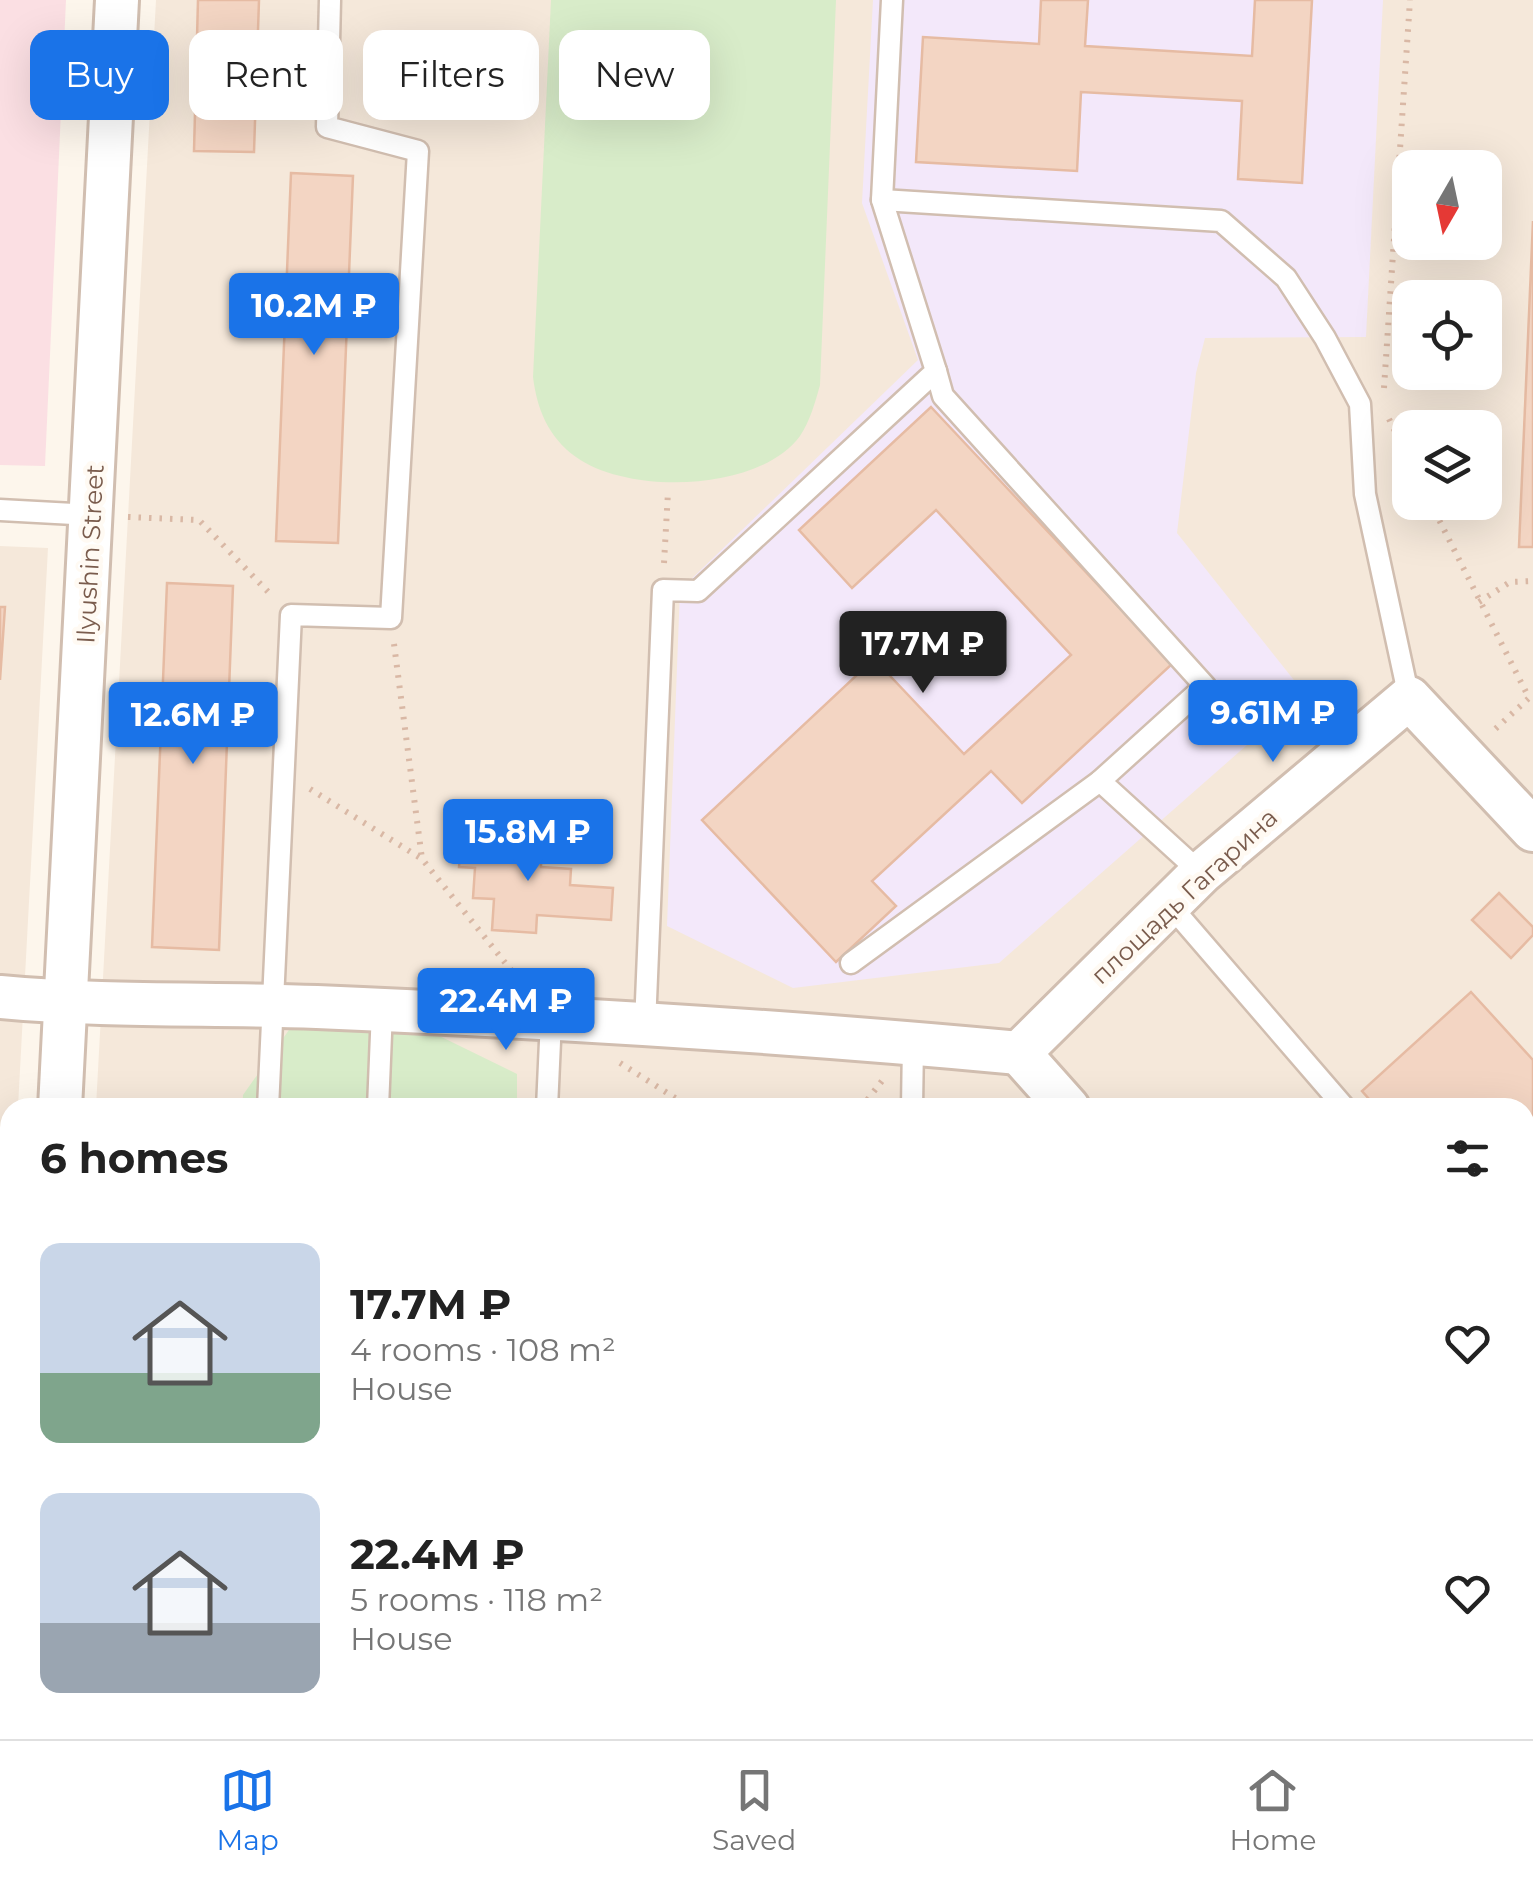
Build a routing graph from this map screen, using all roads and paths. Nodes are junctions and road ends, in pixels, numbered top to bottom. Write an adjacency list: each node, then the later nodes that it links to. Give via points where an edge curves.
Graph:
1 (117, 0): 10 (street, Ilyushin Street)
2 (330, 0): 16 (lane, via 327,127 418,152)
3 (892, 0): 5 (lane)
4 (1410, 0): 7 (path, via 1383,407)
5 (882, 200): 6 (lane); 17 (lane, via 1221,222 1286,278 1360,404 1365,494)
6 (936, 371): 13 (lane, via 698,591); 20 (lane, via 943,396 1204,686)
7 (1392, 425)
8 (668, 492): 13 (path)
9 (0, 510): 10 (lane)
10 (92, 515): 15 (path, via 199,520); 27 (street, Ilyushin Street)
11 (1439, 520): 14 (path)
12 (1533, 581): 14 (path, via 1510,582)
13 (663, 590): 31 (lane)
14 (1479, 602): 18 (path, via 1529,698)
15 (291, 615): 16 (lane); 19 (lane)
16 (391, 618): 22 (path)
17 (1409, 698): 18 (street); 23 (street, площадь Гагарина)
18 (1465, 757): 21 (street)
19 (284, 772): 22 (path); 28 (lane)
20 (1100, 781): 23 (lane); 25 (lane)
21 (1533, 830)
22 (422, 859): 30 (path)
23 (1200, 874): 24 (street, площадь Гагарина)
24 (1169, 904): 33 (street, площадь Гагарина); 40 (lane)
25 (851, 962)
26 (0, 997): 27 (street)
27 (65, 1004): 28 (street); 34 (street, Ilyushin Street)
28 (274, 1006): 29 (street); 35 (lane)
29 (382, 1010): 30 (street); 36 (lane)
30 (551, 1019): 31 (street); 37 (lane)
31 (646, 1026): 32 (street)
32 (913, 1043): 33 (street); 38 (lane)
33 (1019, 1053): 39 (street)
34 (60, 1098)
35 (269, 1098)
36 (378, 1098)
37 (547, 1098)
38 (912, 1098)
39 (1059, 1098)
40 (1336, 1098)

